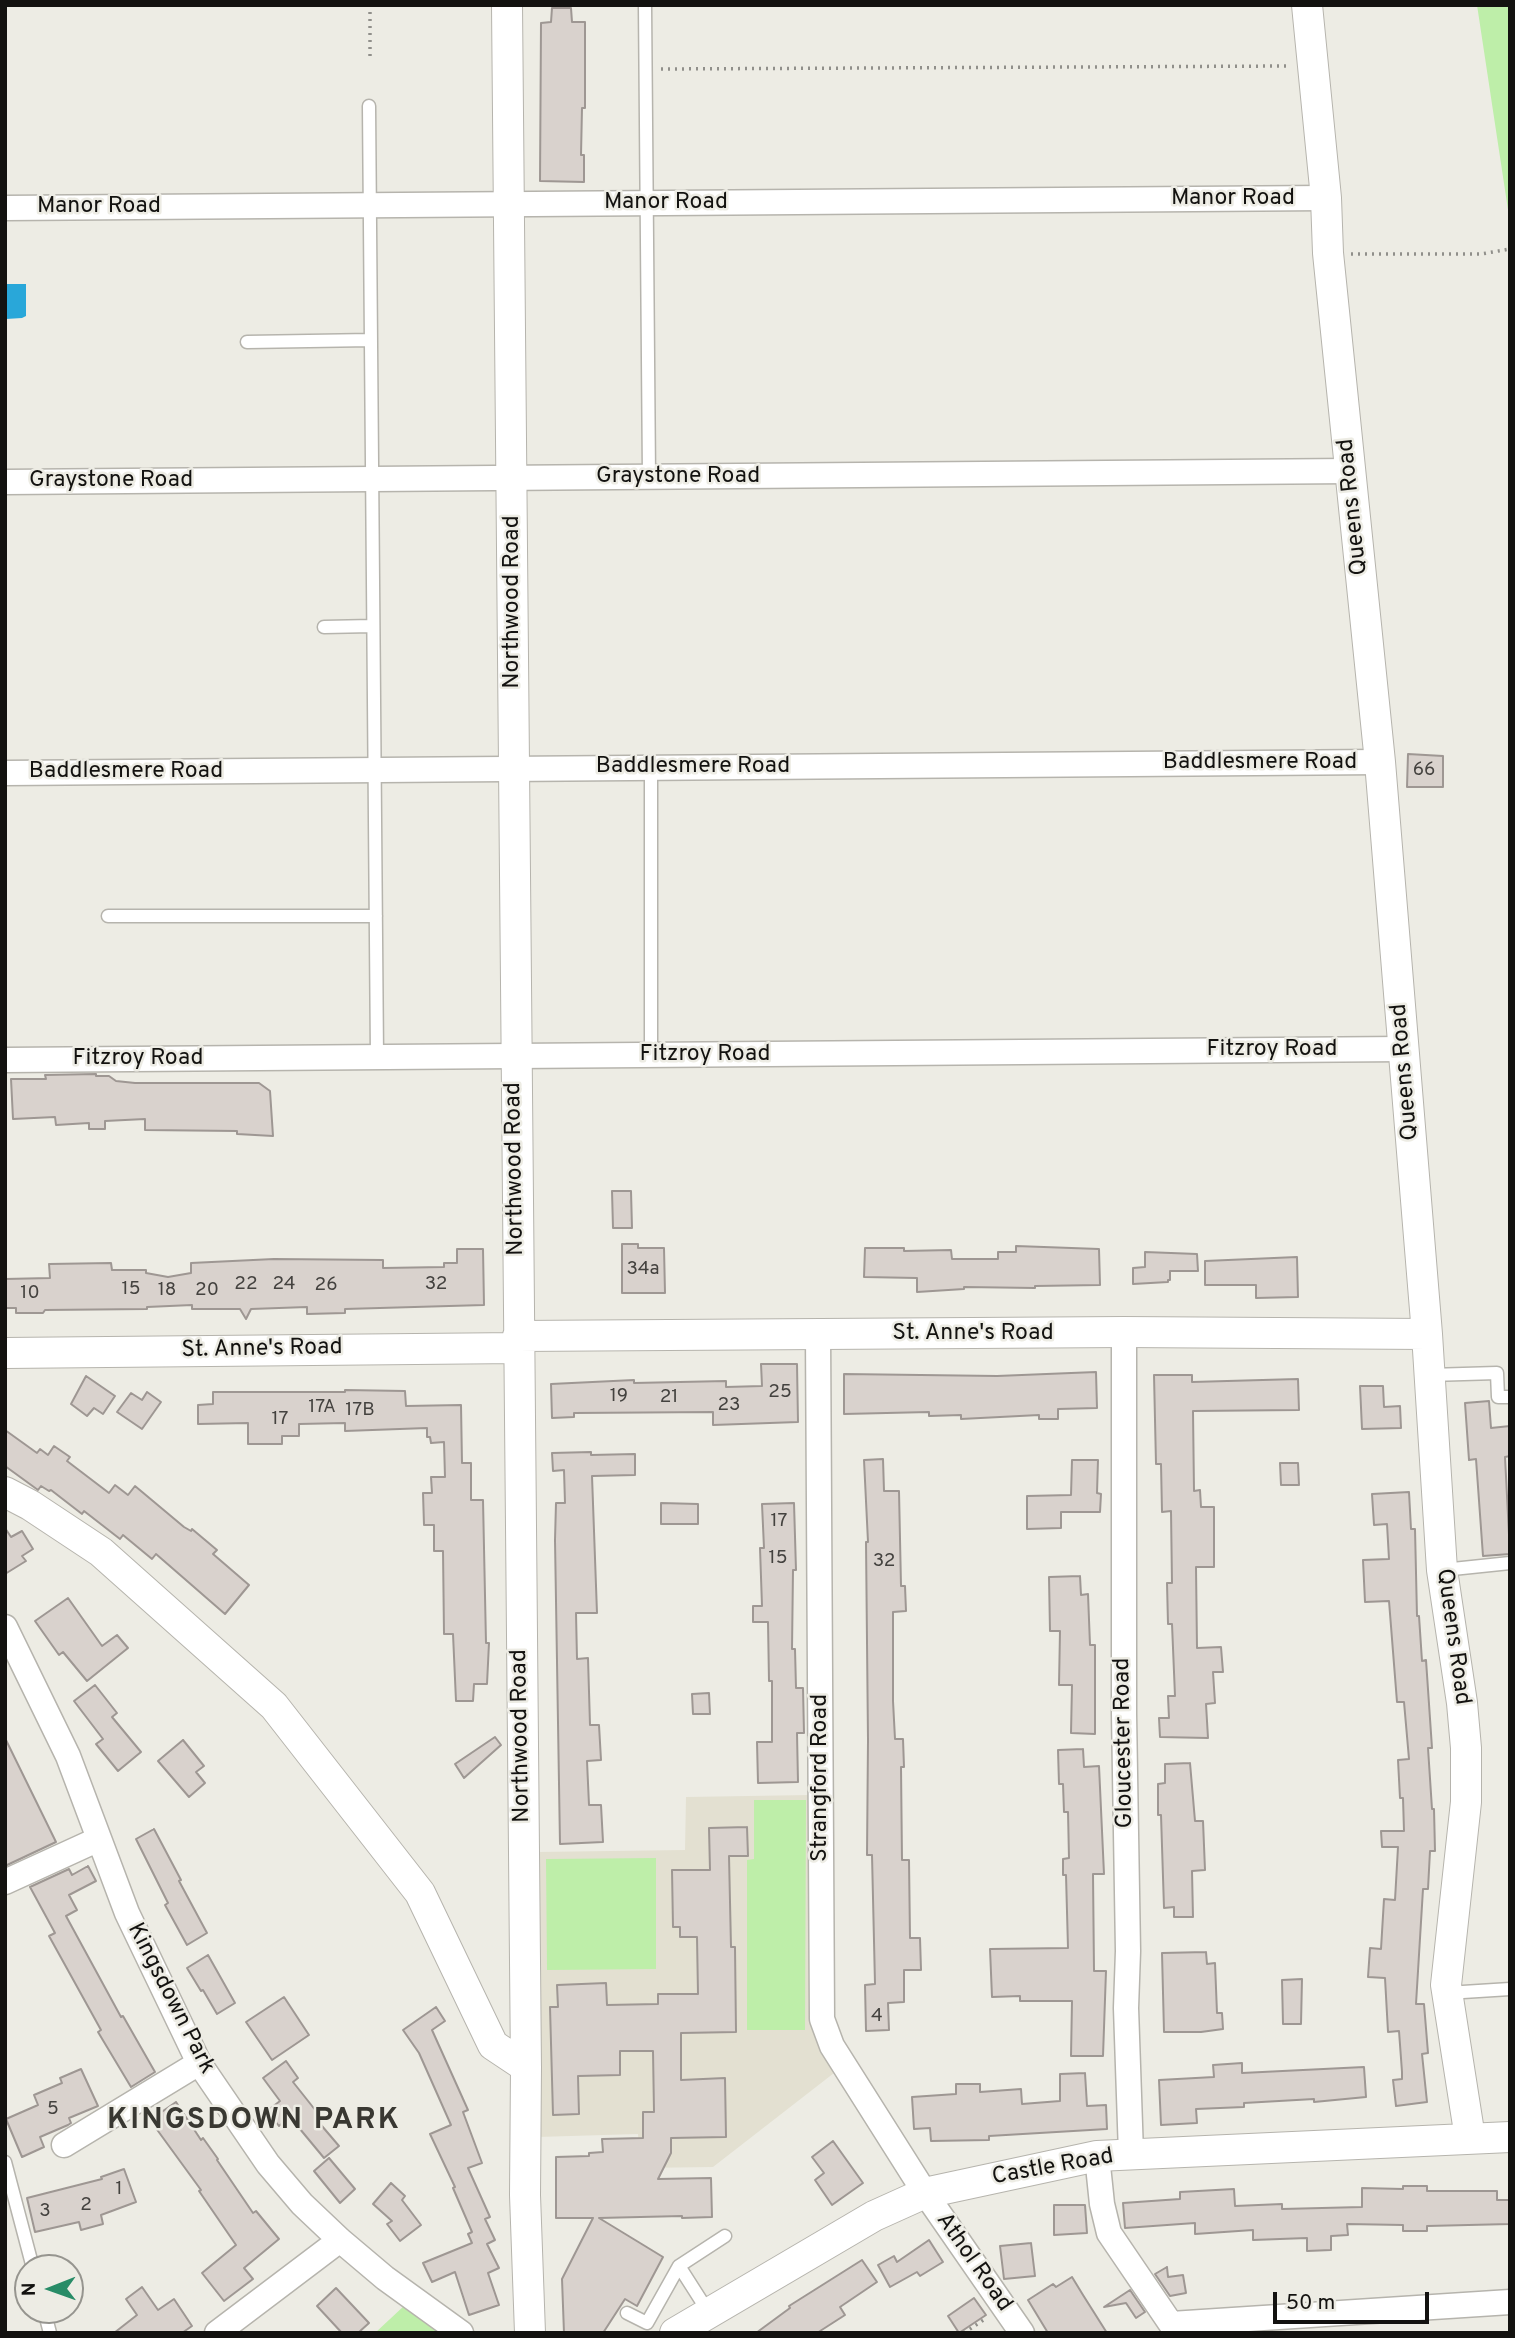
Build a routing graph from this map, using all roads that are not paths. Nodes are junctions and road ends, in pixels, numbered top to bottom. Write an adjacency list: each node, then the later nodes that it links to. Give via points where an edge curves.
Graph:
1 (506, 5): 7 (street, Northwood Road)
2 (645, 5): 6 (lane)
3 (1307, 5): 5 (street, Queens Road)
4 (369, 106): 8 (lane)
5 (1326, 198): 6 (street, Manor Road); 12 (street, Queens Road)
6 (647, 204): 7 (street, Manor Road); 13 (lane)
7 (509, 205): 8 (street, Manor Road); 14 (street, Northwood Road)
8 (371, 206): 9 (street, Manor Road); 10 (lane)
9 (5, 208)
10 (371, 340): 11 (lane); 15 (lane)
11 (247, 341)
12 (1351, 471): 13 (street, Graystone Road); 19 (street, Queens Road)
13 (649, 477): 14 (street, Graystone Road)
14 (512, 478): 15 (street, Graystone Road); 21 (street, Northwood Road)
15 (373, 479): 16 (street, Graystone Road); 17 (lane)
16 (5, 482)
17 (372, 626): 18 (lane); 22 (lane)
18 (324, 627)
19 (1380, 762): 20 (street, Baddlesmere Road); 26 (street, Queens Road)
20 (651, 767): 21 (street, Baddlesmere Road); 27 (lane)
21 (514, 768): 22 (street, Baddlesmere Road); 28 (street, Northwood Road)
22 (376, 769): 23 (street, Baddlesmere Road); 25 (lane)
23 (5, 773)
24 (108, 916): 25 (lane)
25 (376, 916): 29 (lane)
26 (1404, 1049): 27 (street, Fitzroy Road); 33 (street, Queens Road)
27 (651, 1055): 28 (street, Fitzroy Road)
28 (516, 1056): 29 (street, Fitzroy Road); 34 (street, Northwood Road)
29 (377, 1057): 30 (street, Fitzroy Road)
30 (5, 1060)
31 (1124, 1332): 32 (street, St. Anne's Road); 33 (street, St. Anne's Road); 51 (street, Gloucester Road, via 1126,2008)
32 (818, 1334): 34 (street, St. Anne's Road); 54 (street, Strangford Road, via 822,2019 832,2046)
33 (1427, 1334): 36 (street, Queens Road)
34 (518, 1342): 35 (street, St. Anne's Road); 47 (street, Northwood Road)
35 (5, 1353)
36 (1430, 1374): 37 (lane, via 1497,1373 1498,1397); 40 (street, Queens Road)
37 (1510, 1397)
38 (5, 1492): 47 (street, via 101,1552 274,1706 420,1893 493,2045)
39 (1510, 1563): 40 (lane)
40 (1443, 1570): 45 (street, Queens Road, via 1466,1748 1466,1802)
41 (5, 1627): 42 (street, Kingsdown Park, via 68,1756)
42 (99, 1839): 43 (street); 46 (street, Kingsdown Park, via 127,1913)
43 (5, 1882)
44 (1510, 1989): 45 (lane)
45 (1447, 1993): 49 (street, Queens Road)
46 (199, 2063): 50 (street); 56 (street, Kingsdown Park, via 268,2164)
47 (526, 2067): 65 (street, Northwood Road, via 524,2194)
48 (1510, 2137): 49 (street, Castle Road)
49 (1471, 2138): 51 (street, Castle Road)
50 (64, 2145)
51 (1131, 2154): 52 (street, Castle Road)
52 (1097, 2156): 54 (street, Castle Road); 62 (street, via 1109,2234)
53 (5, 2162): 57 (lane)
54 (925, 2193): 61 (street, Castle Road, via 874,2216); 66 (street, Athol Road)
55 (725, 2236): 58 (lane)
56 (340, 2240): 63 (street); 64 (street, Kingsdown Park)
57 (29, 2254)
58 (679, 2266): 60 (lane, via 647,2323); 61 (lane)
59 (1510, 2302): 62 (street)
60 (627, 2313)
61 (691, 2326)
62 (1174, 2328)
63 (217, 2333)
64 (461, 2333)
65 (530, 2333)
66 (1021, 2333)

